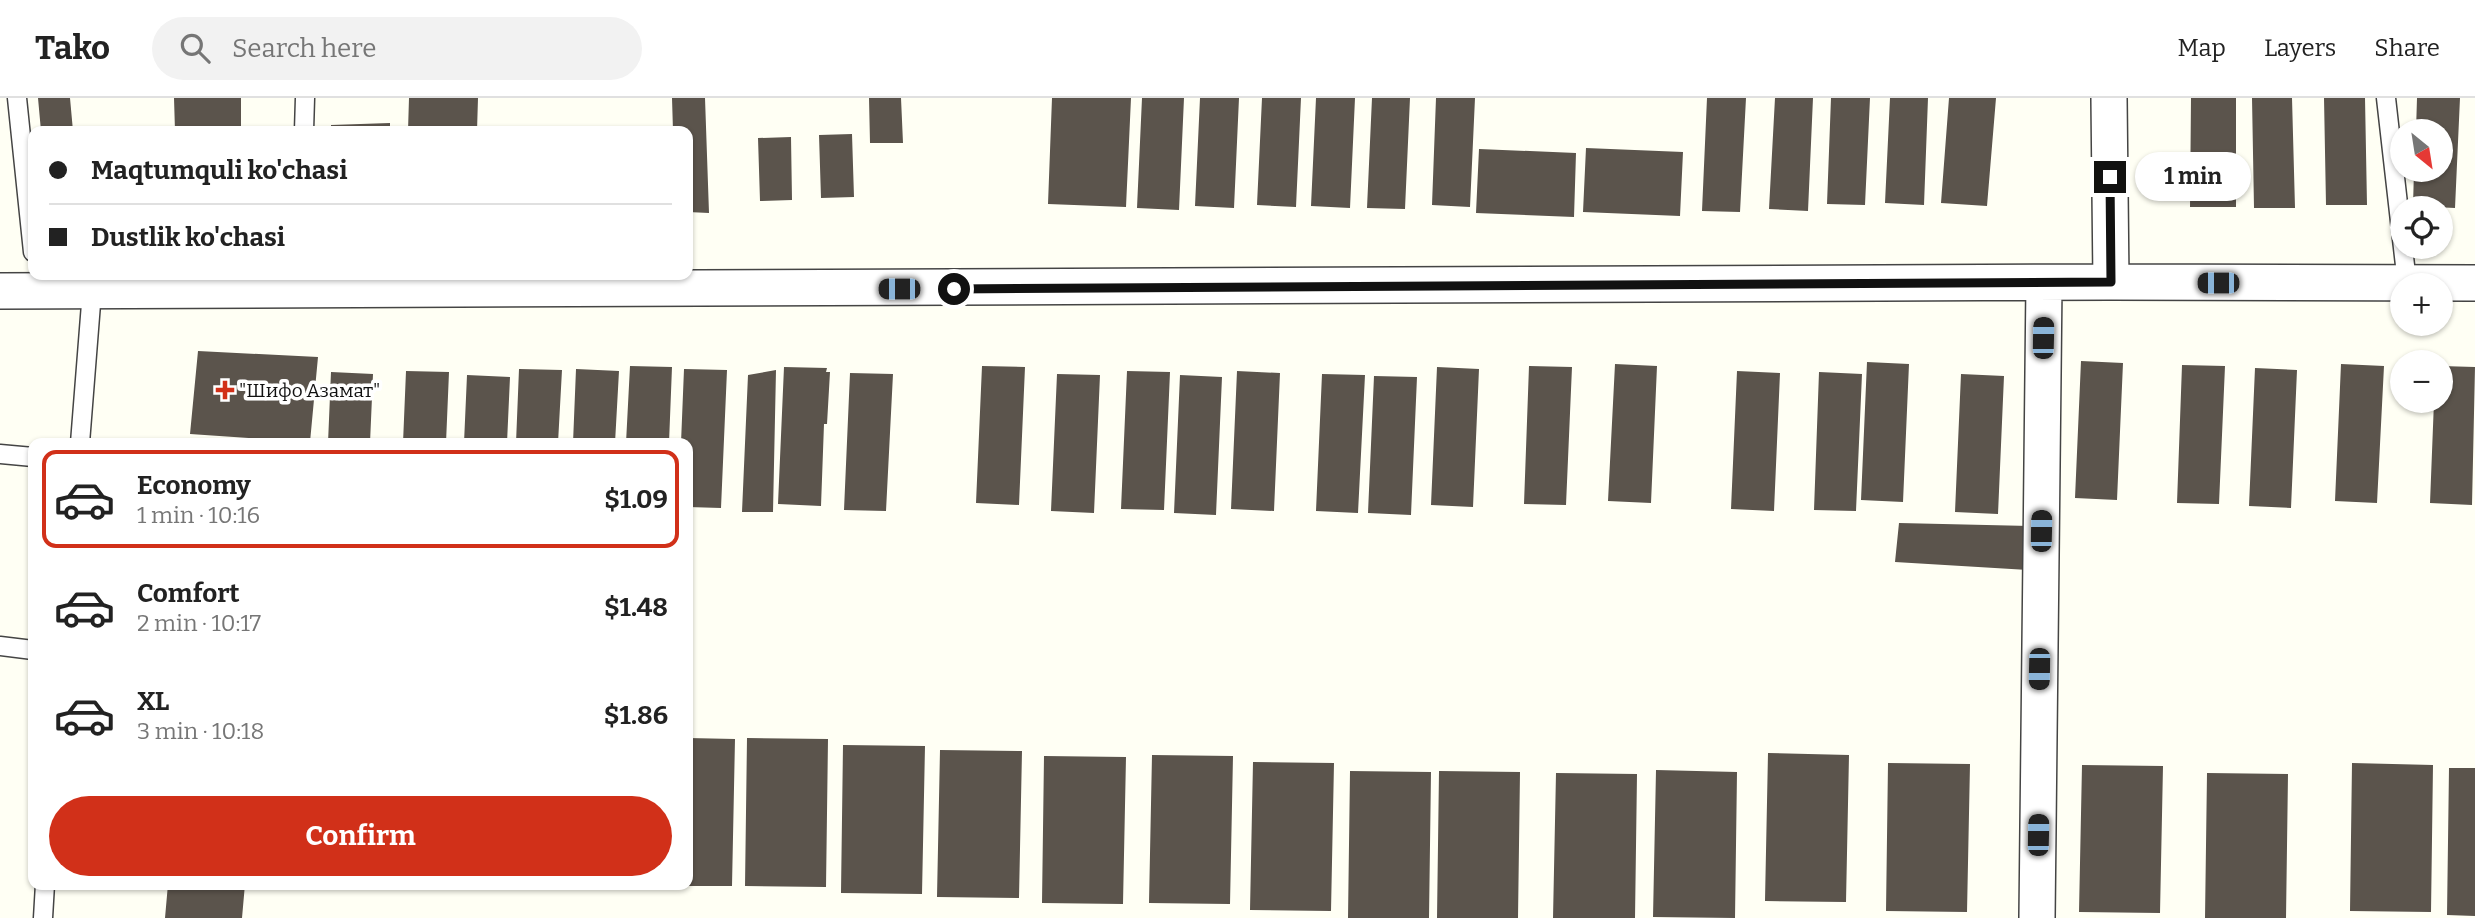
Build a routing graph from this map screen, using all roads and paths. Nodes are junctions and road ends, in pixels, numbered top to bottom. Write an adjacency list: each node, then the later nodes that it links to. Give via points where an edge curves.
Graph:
1 (17, 98): 6 (lane)
2 (305, 98): 5 (lane)
3 (2109, 98): 10 (street)
4 (2386, 98): 7 (lane)
5 (304, 126)
6 (28, 204)
7 (2406, 273)
8 (300, 282): 9 (street, via 981,289); 16 (street)
9 (2044, 282): 10 (street); 24 (street)
10 (2111, 282): 12 (street)
11 (37, 283): 15 (street); 16 (street)
12 (2390, 283)
13 (2453, 283): 14 (street)
14 (2475, 283)
15 (0, 291)
16 (92, 291): 17 (lane)
17 (80, 438)
18 (0, 454): 19 (lane)
19 (28, 457)
20 (0, 646): 21 (lane)
21 (28, 649)
22 (45, 890): 23 (lane)
23 (43, 918)
24 (2037, 918)

